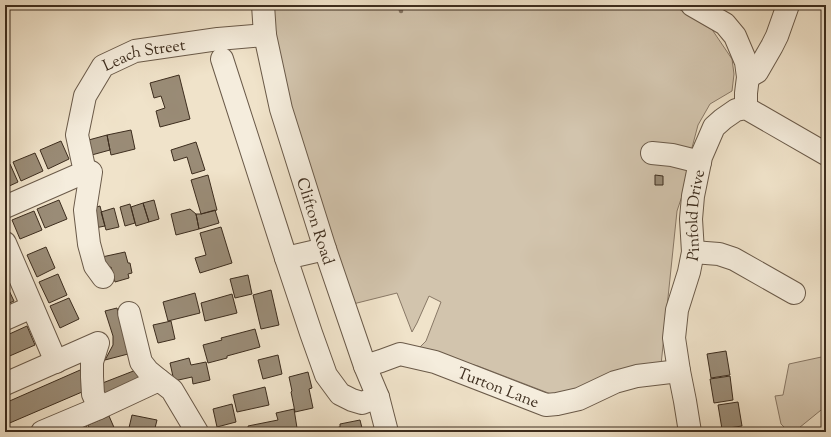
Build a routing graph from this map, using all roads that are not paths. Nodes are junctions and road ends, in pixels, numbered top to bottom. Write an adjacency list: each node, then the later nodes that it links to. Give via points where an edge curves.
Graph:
1 (263, 5): 4 (street, Clifton Road)
2 (692, 5): 6 (street, via 725,24 735,36 746,62)
3 (788, 5): 6 (street, via 772,46 757,72)
4 (266, 35): 11 (street, Leach Street, via 135,51 103,66 85,96 77,135); 14 (street, Clifton Road, via 282,109)
5 (222, 59): 16 (street)
6 (748, 78): 7 (street)
7 (746, 108): 8 (street); 10 (street, Pinfold Drive, via 736,110 714,127)
8 (826, 154)
9 (657, 158): 10 (street, via 672,155)
10 (700, 162): 15 (street, Pinfold Drive, via 691,219)
11 (88, 172): 12 (street); 17 (street, via 85,210 89,244 95,266)
12 (5, 206)
13 (5, 243): 19 (street)
14 (325, 249): 16 (street); 23 (street, Clifton Road)
15 (693, 252): 18 (street, via 719,254); 24 (street, Pinfold Drive, via 677,310 674,338)
16 (286, 258): 27 (street, via 326,375 340,394 352,400 362,403)
17 (103, 277)
18 (784, 282)
19 (32, 307): 21 (street); 22 (street)
20 (129, 313): 25 (street, via 141,362)
21 (5, 319)
22 (56, 362): 26 (street); 28 (street, via 98,343 92,362 92,377 93,394)
23 (364, 366): 24 (street, Turton Lane, via 400,354 435,362 546,406 579,399 615,382 637,376); 27 (street, Clifton Road)
24 (679, 371): 32 (street, Pinfold Drive)
25 (159, 380): 28 (street); 30 (street, via 172,390)
26 (5, 384)
27 (378, 397): 31 (street, Clifton Road)
28 (99, 408): 29 (street)
29 (42, 432)
30 (197, 432)
31 (387, 432)
32 (690, 432)

